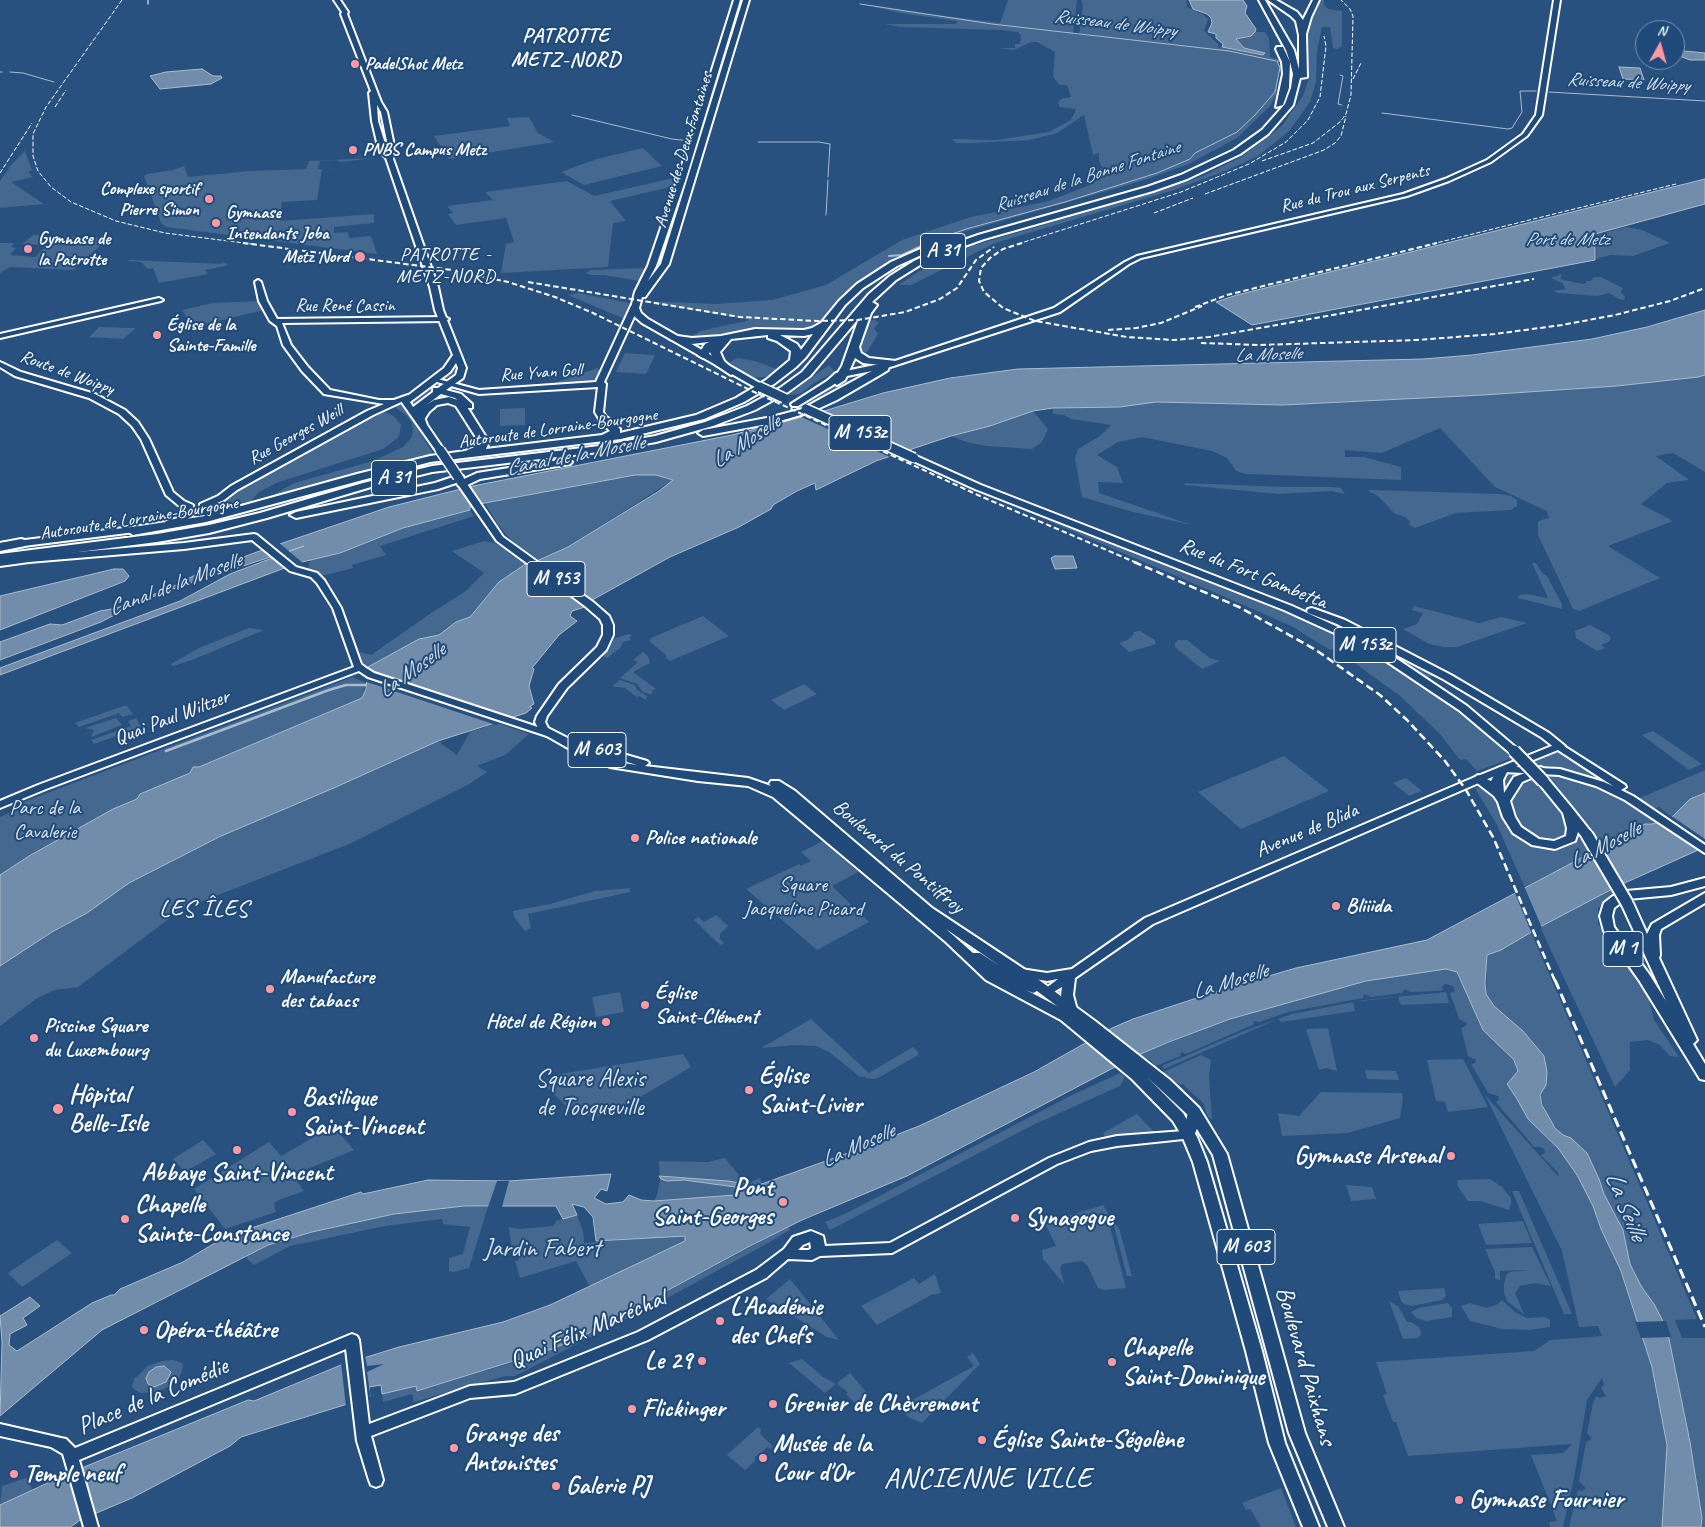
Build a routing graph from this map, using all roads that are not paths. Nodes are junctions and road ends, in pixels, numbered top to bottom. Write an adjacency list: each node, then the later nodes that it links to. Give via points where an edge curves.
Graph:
1 (338, 0): 10 (main road, via 337,5 344,14)
2 (737, 0): 17 (main road, Avenue des Deux Fontaines, via 682,178)
3 (746, 0): 17 (main road, Avenue des Deux Fontaines, via 665,264)
4 (1254, 0): 13 (highway, Autoroute de Lorraine-Bourgogne / A 31, via 1282,52 1287,74 1282,99 1264,123 1227,149 1171,175)
5 (1262, 0): 11 (highway, Autoroute de Lorraine-Bourgogne / A 31, via 1296,66 1297,80)
6 (1271, 0): 9 (highway, via 1295,15)
7 (1316, 0): 9 (highway, via 1306,17)
8 (1557, 0): 28 (street, Rue du Trou aux Serpents, via 1539,115 1525,135 1499,155 1447,180 1405,195 1139,257 1057,310)
9 (1303, 35): 11 (highway, via 1302,87)
10 (373, 87): 12 (main road, via 373,108); 12 (main road, via 384,112)
11 (1289, 105): 15 (highway, Autoroute de Lorraine-Bourgogne / A 31, via 1258,138 1198,171 1150,189 963,243 917,264)
12 (386, 143): 19 (main road, via 440,305 438,308)
13 (940, 245): 18 (highway, via 902,260 872,278); 57 (highway, Autoroute de Lorraine-Bourgogne / A 31, via 899,266 869,288 810,357 780,384 747,403 704,421 622,441 412,468 259,511 177,529)
14 (258, 282): 20 (street, via 263,301)
15 (882, 287): 24 (highway, via 882,293 866,313); 37 (highway, Autoroute de Lorraine-Bourgogne / A 31, via 862,306 815,365)
16 (159, 300): 21 (street)
17 (636, 304): 23 (main road, M 153z, via 637,314 642,319); 34 (street, Avenue des Deux Fontaines, via 600,382)
18 (834, 312): 22 (highway, via 810,332); 29 (highway)
19 (444, 317): 20 (street, Rue René Cassin); 26 (main road)
20 (277, 322): 39 (street, via 292,353 327,392 379,402)
21 (3, 333)
22 (728, 336): 23 (highway, via 703,341); 25 (highway, via 709,346)
23 (674, 337): 25 (main road, M 153z)
24 (854, 348): 28 (highway, via 857,355 867,361); 31 (highway)
25 (703, 355): 30 (main road, M 153z)
26 (456, 356): 32 (main road, via 451,366); 33 (main road, via 462,373)
27 (0, 364): 51 (street, Route de Woippy, via 18,374 92,396 122,412 145,439 169,493)
28 (888, 364): 31 (main road); 41 (highway, via 833,398)
29 (792, 365): 30 (highway, via 796,352 788,342 773,336 743,335 725,340 715,352 720,363); 45 (highway, via 755,392 726,407 656,429)
30 (731, 372): 37 (main road, M 153z, bridge, via 760,387)
31 (837, 379): 38 (main road)
32 (434, 380): 33 (street, Rue Yvan Goll); 35 (main road)
33 (449, 384): 34 (street, Rue Yvan Goll, via 484,392); 36 (main road)
34 (602, 384): 42 (street, Rue Yvan Goll, via 599,412)
35 (424, 387): 36 (main road); 39 (main road)
36 (439, 391): 40 (main road, via 458,396); 43 (main road, via 419,405 417,412)
37 (784, 394): 38 (main road); 41 (main road, M 153z); 44 (highway, via 753,410); 58 (highway, Autoroute de Lorraine-Bourgogne / A 31, via 731,416 656,439 446,467 400,476 209,529)
38 (807, 397): 41 (main road)
39 (404, 399): 43 (main road, M 953); 50 (street, Rue Georges Weill, via 370,413)
40 (469, 406): 47 (highway, via 491,440 498,445)
41 (803, 408): 44 (highway, via 768,421); 61 (main road, Rue du Fort Gambetta / M 153z, bridge, via 953,476)
42 (604, 420): 45 (highway, via 616,433)
43 (422, 422): 48 (highway, via 425,410 434,403 449,400 460,404 484,444 482,448); 49 (main road, M 953, bridge)
44 (678, 438): 46 (highway)
45 (588, 441): 47 (highway)
46 (637, 447): 49 (highway, via 619,453); 53 (highway, via 417,477)
47 (521, 448): 48 (highway)
48 (462, 454): 52 (highway, via 389,468)
49 (460, 480): 53 (highway); 63 (main road, M 953, via 495,534 599,612 608,624 607,639 598,653 563,686 542,716 541,726)
50 (202, 508): 51 (street); 52 (street, via 217,515)
51 (191, 510): 54 (street, via 174,522)
52 (240, 511): 54 (highway, via 206,520)
53 (243, 527): 59 (highway, via 176,540)
54 (133, 531): 55 (street)
55 (21, 543): 56 (highway)
56 (0, 547)
57 (0, 553)
58 (0, 558)
59 (29, 559): 60 (street); 62 (street, via 166,548 251,536 293,569 314,576 326,588)
60 (0, 563)
61 (1196, 572): 64 (main road, via 1341,622 1455,682); 68 (main road, Rue du Fort Gambetta / M 153z, bridge, via 1288,608 1384,655 1463,708)
62 (361, 669): 63 (street, M 603); 72 (street, Quai Paul Wiltzer)
63 (550, 734): 65 (main road, M 603); 65 (main road, M 603, via 614,765)
64 (1559, 746): 66 (street, Avenue de Blida); 70 (street, via 1564,756); 73 (street)
65 (646, 768): 67 (main road, Boulevard du Pontiffroy / M 603); 67 (main road, M 603, via 715,776); 79 (main road, Boulevard du Pontiffroy / M 603, via 748,782 772,790)
66 (1502, 770): 68 (street); 69 (street, Avenue de Blida); 71 (main road, via 1497,780)
67 (729, 774): 82 (main road, Boulevard du Pontiffroy / M 603, via 755,777 785,790 928,911)
68 (1542, 775): 70 (street, via 1568,773); 71 (main road, via 1518,780); 74 (main road, M 153z)
69 (1478, 779): 71 (main road); 81 (street, Avenue de Blida, via 1149,921)
70 (1600, 784): 73 (street)
71 (1501, 797): 74 (main road, via 1517,830 1543,844 1560,844 1571,838 1573,828)
72 (0, 805)
73 (1652, 810): 75 (street); 76 (street)
74 (1568, 811): 80 (main road, M 153z, bridge, via 1587,835 1627,903)
75 (1705, 843)
76 (1705, 850)
77 (1705, 882): 89 (main road, M 1, via 1671,891 1617,898 1608,906 1606,916 1608,928 1644,977)
78 (1705, 897): 80 (main road, M 1, via 1656,928 1653,935)
79 (950, 939): 84 (main road, Boulevard du Pontiffroy / M 603, via 1025,986); 85 (main road, Boulevard du Pontiffroy / M 603, via 991,976)
80 (1654, 961): 89 (main road, M 1)
81 (1080, 969): 82 (street, Avenue de Blida, via 1051,977); 83 (street, Avenue de Blida)
82 (1019, 972): 84 (main road, Boulevard du Pontiffroy / M 603)
83 (1069, 977): 84 (street, Avenue de Blida); 86 (street, via 1067,994)
84 (1047, 992): 85 (main road); 86 (main road, Boulevard du Pontiffroy / M 603)
85 (1032, 1000): 86 (main road, Boulevard du Pontiffroy / M 603, via 1043,999); 87 (main road, Boulevard du Pontiffroy / M 603)
86 (1071, 1010): 87 (main road, Boulevard du Pontiffroy / M 603)
87 (1093, 1033): 88 (main road, M 603)
88 (1137, 1069): 90 (main road, Boulevard Paixhans / M 603, via 1165,1084); 91 (main road, Boulevard Paixhans / M 603)
89 (1705, 1074)
90 (1194, 1112): 91 (street); 92 (main road, Boulevard Paixhans / M 603)
91 (1192, 1141): 92 (main road); 94 (main road, Boulevard Paixhans / M 603); 96 (street, Quai Félix Maréchal, via 1126,1140 1089,1147 1053,1161 892,1248 818,1250 806,1256 790,1252 761,1274 643,1336 515,1388 470,1392)
92 (1216, 1145): 93 (main road, Boulevard Paixhans / M 603)
93 (1268, 1328): 94 (main road); 101 (main road, Boulevard Paixhans / M 603, via 1298,1433)
94 (1247, 1329): 100 (main road, Boulevard Paixhans / M 603, via 1279,1450)
95 (0, 1430): 97 (street, Place de la Comédie, via 62,1444)
96 (364, 1432): 97 (street, Place de la Comédie, via 352,1340); 98 (street)
97 (72, 1456): 99 (street, Place de la Comédie)
98 (376, 1480)
99 (89, 1526)
100 (1310, 1527)
101 (1336, 1527)

